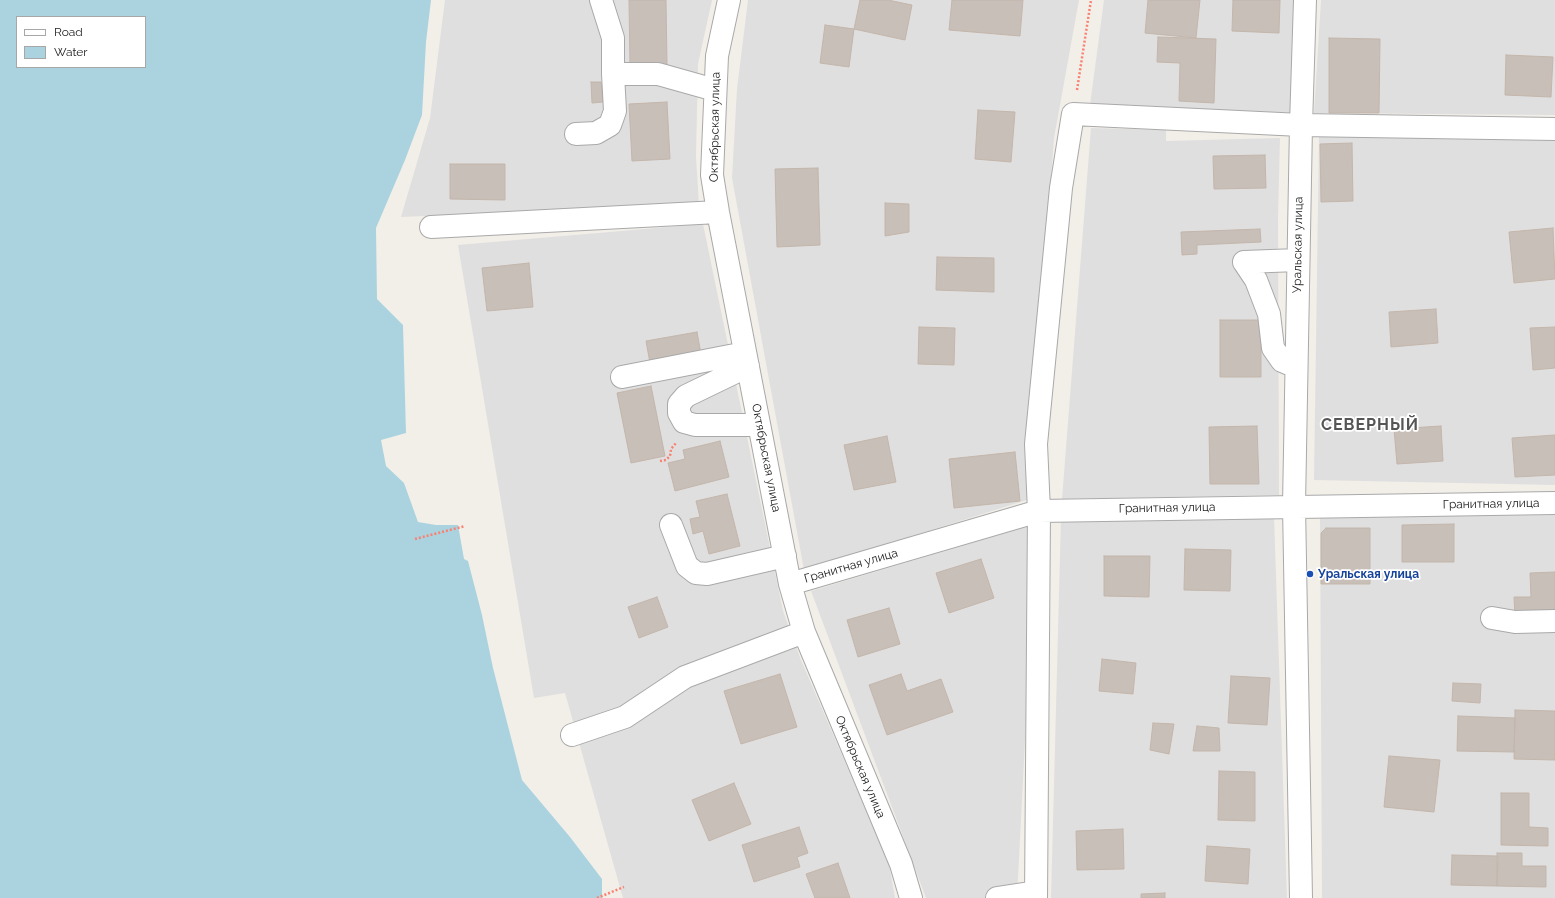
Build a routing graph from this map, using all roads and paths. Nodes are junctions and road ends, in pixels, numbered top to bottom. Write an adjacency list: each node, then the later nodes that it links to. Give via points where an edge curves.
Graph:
1 (600, 0): 5 (street, via 612,38)
2 (729, 0): 6 (street, Октябрьская улица, via 717,56)
3 (1091, 0): 7 (path)
4 (1305, 0): 8 (street, Уральская улица)
5 (613, 74): 6 (street, via 658,74); 10 (street, via 615,111 610,125 596,133)
6 (715, 90): 11 (street, Октябрьская улица, via 712,175)
7 (1073, 114): 8 (street); 20 (street, via 1061,188 1036,444)
8 (1301, 125): 9 (street); 13 (street, Уральская улица)
9 (1555, 129)
10 (576, 134)
11 (718, 212): 12 (street); 14 (street, Октябрьская улица)
12 (431, 227)
13 (1298, 260): 15 (street, Уральская улица); 15 (street, via 1244,262 1256,280 1269,314 1273,348 1282,361)
14 (746, 359): 16 (street); 17 (street, Октябрьская улица); 17 (street, via 686,396 679,404 679,413 684,422 695,425)
15 (1296, 367): 19 (street, Уральская улица)
16 (622, 377)
17 (759, 425): 24 (street, Октябрьская улица)
18 (1555, 503): 19 (street, Гранитная улица)
19 (1294, 505): 20 (street, Гранитная улица); 35 (street, Уральская улица)
20 (1039, 510): 25 (street, Гранитная улица); 31 (street)
21 (671, 525): 24 (street, via 687,566 696,573 707,574)
22 (465, 526): 23 (path)
23 (415, 539)
24 (785, 556): 25 (street, Октябрьская улица)
25 (790, 584): 28 (street, Октябрьская улица)
26 (1492, 618): 27 (street, via 1515,622)
27 (1555, 621)
28 (804, 632): 29 (street, via 685,677 625,717); 33 (street, Октябрьская улица, via 901,864)
29 (572, 735)
30 (624, 888): 32 (path)
31 (1036, 895): 34 (street)
32 (597, 898)
33 (910, 898)
34 (997, 898)
35 (1301, 898)

